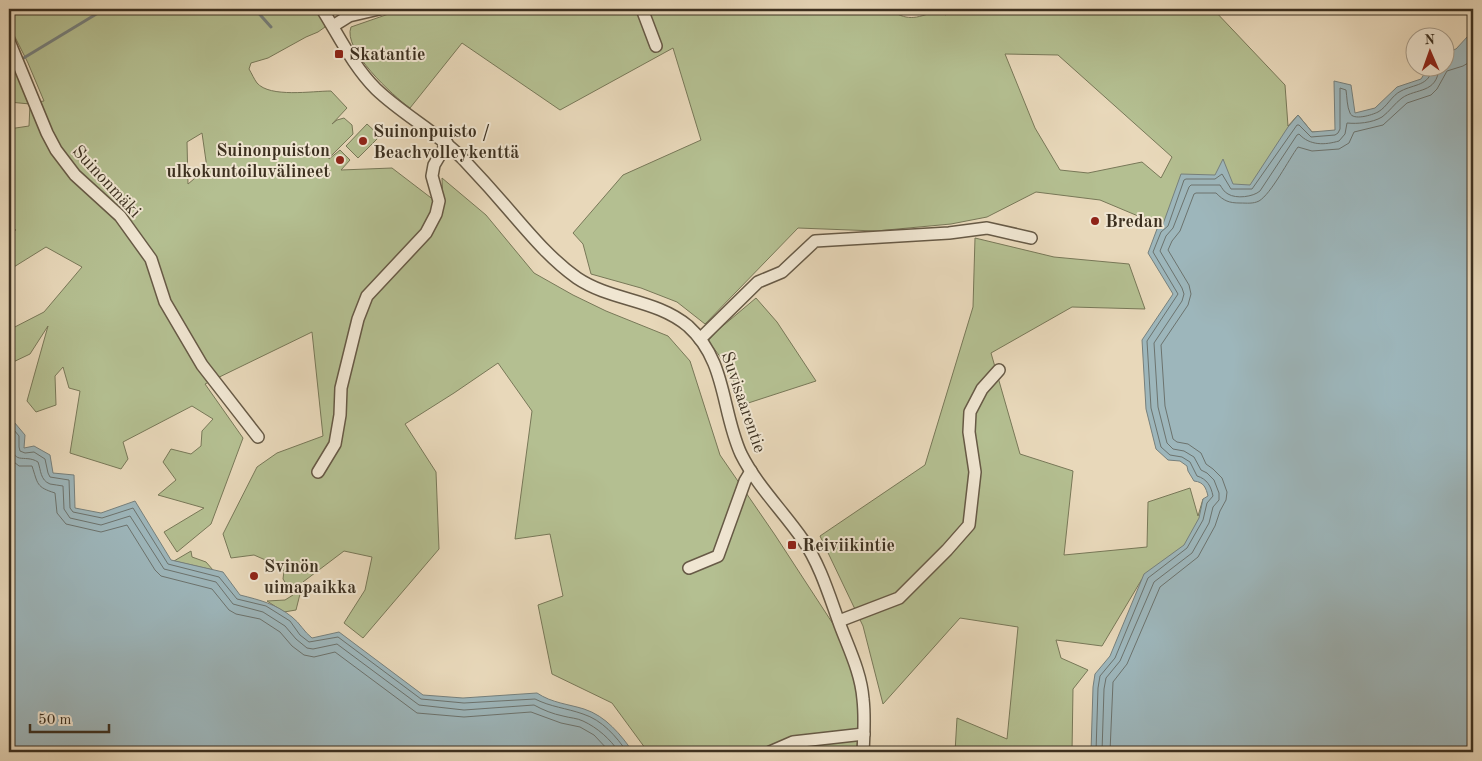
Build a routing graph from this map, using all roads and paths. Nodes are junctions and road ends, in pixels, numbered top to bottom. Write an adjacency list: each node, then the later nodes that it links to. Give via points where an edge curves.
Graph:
1 (322, 9): 4 (street, Suvisaarentie)
2 (379, 9): 4 (street, via 349,16)
3 (642, 9): 6 (street)
4 (333, 26): 7 (street, Suvisaarentie, via 356,65 377,90)
5 (9, 41): 11 (street, Suinonmäki, via 56,150 75,176 120,216 150,259 164,302 202,366)
6 (656, 46)
7 (447, 143): 9 (street, Suvisaarentie, via 481,177 538,244 571,273 609,294 662,310); 13 (street, via 434,165 432,176 439,201 436,214 426,233 367,296 341,388 335,444)
8 (1031, 238): 9 (street, via 987,228 815,241 782,272 758,282)
9 (700, 339): 12 (street, Suvisaarentie, via 718,370 736,439)
10 (999, 370): 15 (street, via 982,389 970,412 975,472 969,525 899,598)
11 (258, 436)
12 (751, 471): 14 (street, via 718,556); 15 (street, Suvisaarentie, via 804,542)
13 (318, 472)
14 (689, 568)
15 (839, 621): 16 (street, Suvisaarentie, via 861,684)
16 (864, 734): 17 (street, via 793,742); 18 (street, Suvisaarentie)
17 (770, 752)
18 (863, 752)

